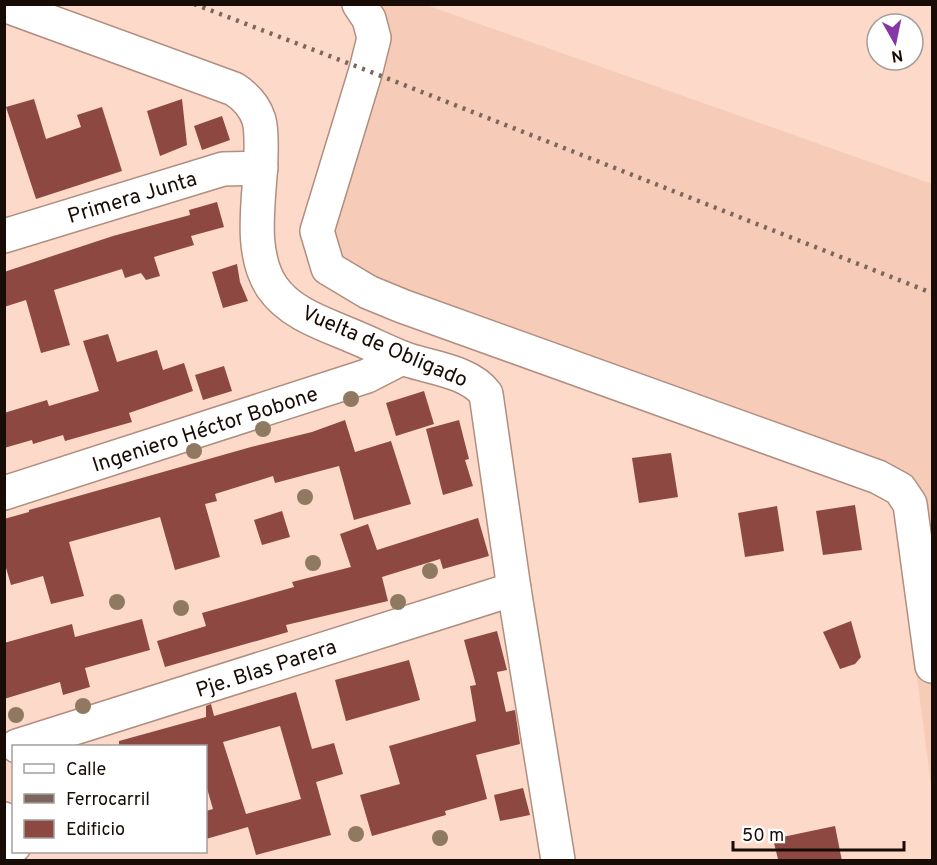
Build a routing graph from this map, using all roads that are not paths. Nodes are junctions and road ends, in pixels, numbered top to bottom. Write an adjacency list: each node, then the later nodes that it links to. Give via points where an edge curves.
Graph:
1 (359, 4): 8 (street, via 369,19 374,38 317,231 328,268 368,292 402,306 867,473 900,489 910,504)
2 (4, 5): 3 (street, Vuelta de Obligado, via 234,89 244,96 259,120)
3 (261, 168): 4 (street, Primera Junta, via 223,169); 5 (street, Vuelta de Obligado, via 260,259 274,289 306,316)
4 (4, 236)
5 (402, 358): 6 (street, Ingeniero Héctor Bobone, via 368,376); 7 (street, Vuelta de Obligado, via 465,377 486,394)
6 (4, 493)
7 (514, 589): 9 (street, Pje. Blas Parera); 12 (street, Vuelta de Obligado)
8 (933, 666)
9 (21, 745)
10 (4, 819): 11 (street)
11 (12, 841)
12 (558, 861)

